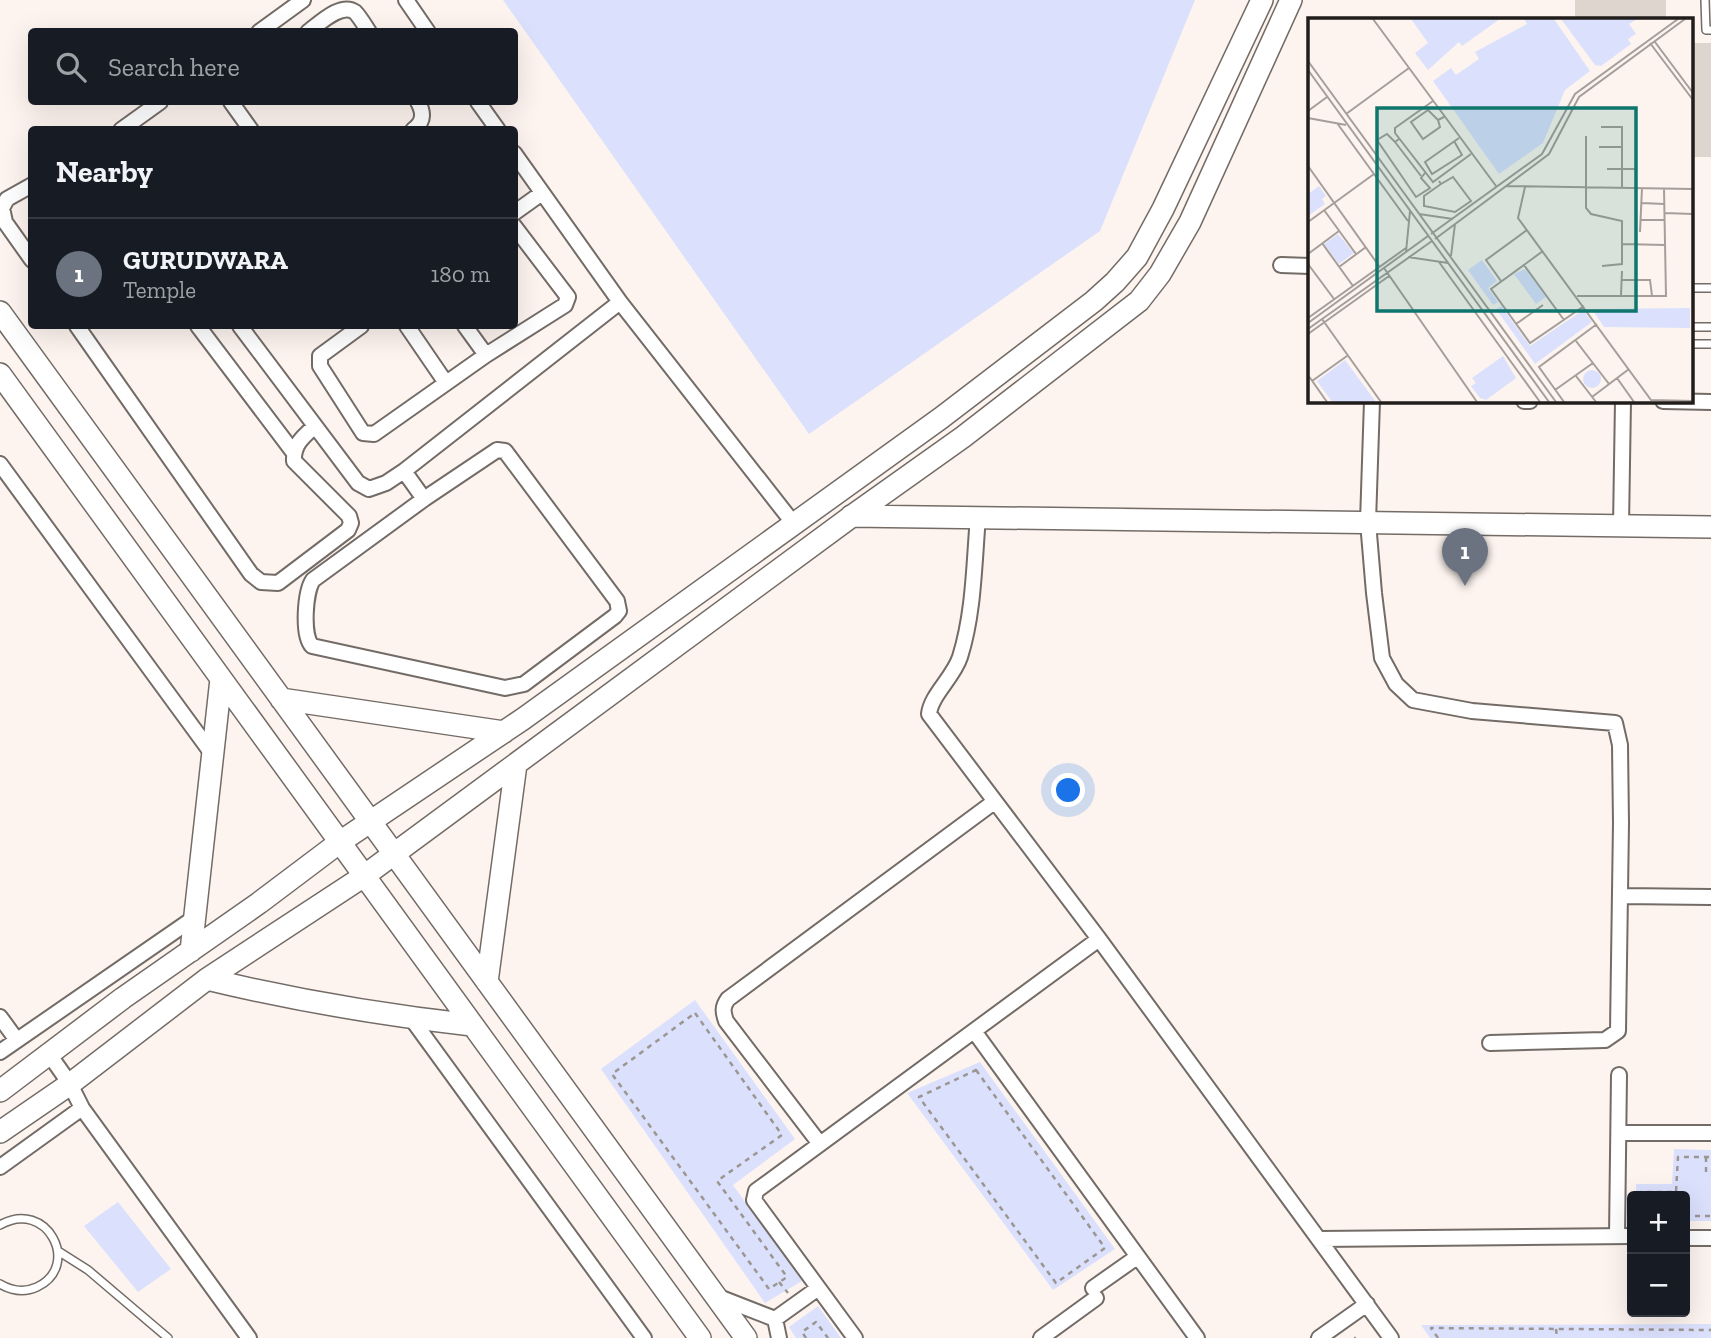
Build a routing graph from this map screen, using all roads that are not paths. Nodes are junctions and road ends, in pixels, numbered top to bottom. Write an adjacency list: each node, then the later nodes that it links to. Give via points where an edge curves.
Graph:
1 (303, 0): 6 (street)
2 (406, 0): 9 (street)
3 (1262, 0): 48 (main road, via 1163,209 1137,257 1115,282 941,418)
4 (1291, 0): 45 (main road, via 1190,222 1139,301 963,438)
5 (1705, 0): 10 (lane, via 1706,30)
6 (264, 28)
7 (314, 28): 8 (street, via 340,10 349,10)
8 (366, 28)
9 (425, 28)
10 (1711, 30)
11 (156, 105): 15 (street)
12 (233, 105): 16 (street)
13 (419, 105): 17 (street)
14 (480, 105): 18 (street)
15 (127, 126)
16 (248, 126)
17 (419, 126)
18 (495, 126)
19 (518, 159): 21 (street)
20 (28, 187): 24 (street, via 7,199 2,208 5,222)
21 (542, 192): 22 (street); 27 (street)
22 (518, 210)
23 (518, 231): 35 (street, via 568,297 565,305)
24 (28, 254)
25 (1281, 265): 26 (street)
26 (1308, 266)
27 (620, 302): 43 (street); 48 (street)
28 (0, 312): 52 (main road)
29 (79, 329): 41 (street, via 261,582 278,583 348,530 351,523 294,461)
30 (200, 329): 41 (street)
31 (242, 329): 40 (street)
32 (356, 329): 37 (street, via 320,356 320,366 363,433 374,434)
33 (409, 329): 37 (street)
34 (467, 329): 35 (street)
35 (486, 355): 37 (street)
36 (0, 374): 51 (main road)
37 (446, 383)
38 (1372, 402): 47 (street)
39 (1623, 402): 49 (street)
40 (315, 426): 41 (street); 43 (street, via 358,483 369,489)
41 (294, 453)
42 (0, 464): 54 (street)
43 (404, 471): 44 (street)
44 (424, 499): 44 (street, via 497,450 505,451 617,601 619,611 516,687 312,646 306,635 307,593 313,580)
45 (852, 516): 46 (main road); 48 (main road); 55 (main road)
46 (978, 517): 47 (main road); 56 (street, via 964,640 950,679 930,705 929,714)
47 (1368, 522): 49 (main road); 61 (street, via 1382,658 1396,684 1413,700 1472,711 1615,723 1620,745)
48 (794, 524): 53 (main road)
49 (1621, 526): 50 (main road)
50 (1711, 527)
51 (221, 678): 54 (main road); 58 (main road)
52 (281, 699): 53 (main road); 57 (main road)
53 (504, 732): 57 (main road)
54 (213, 755): 63 (main road)
55 (516, 764): 59 (main road); 67 (main road)
56 (995, 802): 64 (street); 83 (street, via 724,1004 726,1021)
57 (370, 822): 58 (main road); 59 (main road)
58 (340, 842): 60 (main road); 65 (main road)
59 (394, 854): 60 (main road); 67 (main road)
60 (364, 876): 66 (main road); 70 (main road)
61 (1621, 896): 62 (street); 73 (street, via 1618,1031 1605,1040)
62 (1711, 897)
63 (194, 918): 65 (main road); 72 (street)
64 (1099, 939): 71 (street); 91 (street)
65 (191, 951): 75 (main road)
66 (207, 979): 69 (main road); 77 (main road)
67 (487, 982): 96 (main road)
68 (0, 1017): 72 (street)
69 (411, 1018): 70 (main road); 101 (street)
70 (472, 1025): 102 (main road)
71 (974, 1031): 83 (street); 93 (street)
72 (16, 1039): 74 (street)
73 (1490, 1043)
74 (0, 1052)
75 (49, 1054): 77 (street); 78 (main road)
76 (1619, 1075): 81 (street)
77 (70, 1084): 79 (street); 80 (main road)
78 (0, 1091)
79 (82, 1108): 84 (street); 100 (street)
80 (0, 1132)
81 (1620, 1133): 82 (street); 87 (street)
82 (1711, 1133)
83 (820, 1144): 95 (street, via 765,1183 754,1200)
84 (0, 1167)
85 (0, 1214): 86 (lane)
86 (3, 1223): 92 (lane, via 26,1218 38,1222 55,1239)
87 (1617, 1236): 88 (street); 91 (street)
88 (1627, 1236)
89 (1690, 1238): 90 (street)
90 (1711, 1238)
91 (1320, 1239): 97 (street)
92 (58, 1251): 94 (lane, via 57,1264 43,1284 20,1291); 99 (lane, via 88,1270)
93 (1137, 1256): 106 (street); 107 (street)
94 (0, 1284)
95 (817, 1289): 98 (street); 105 (street)
96 (715, 1295): 98 (street); 103 (main road)
97 (1367, 1304): 108 (street); 109 (street)
98 (775, 1319): 104 (street)
99 (167, 1338)
100 (249, 1338)
101 (643, 1338)
102 (700, 1338)
103 (746, 1338)
104 (779, 1338)
105 (855, 1338)
106 (1041, 1338)
107 (1197, 1338)
108 (1319, 1338)
109 (1391, 1338)

